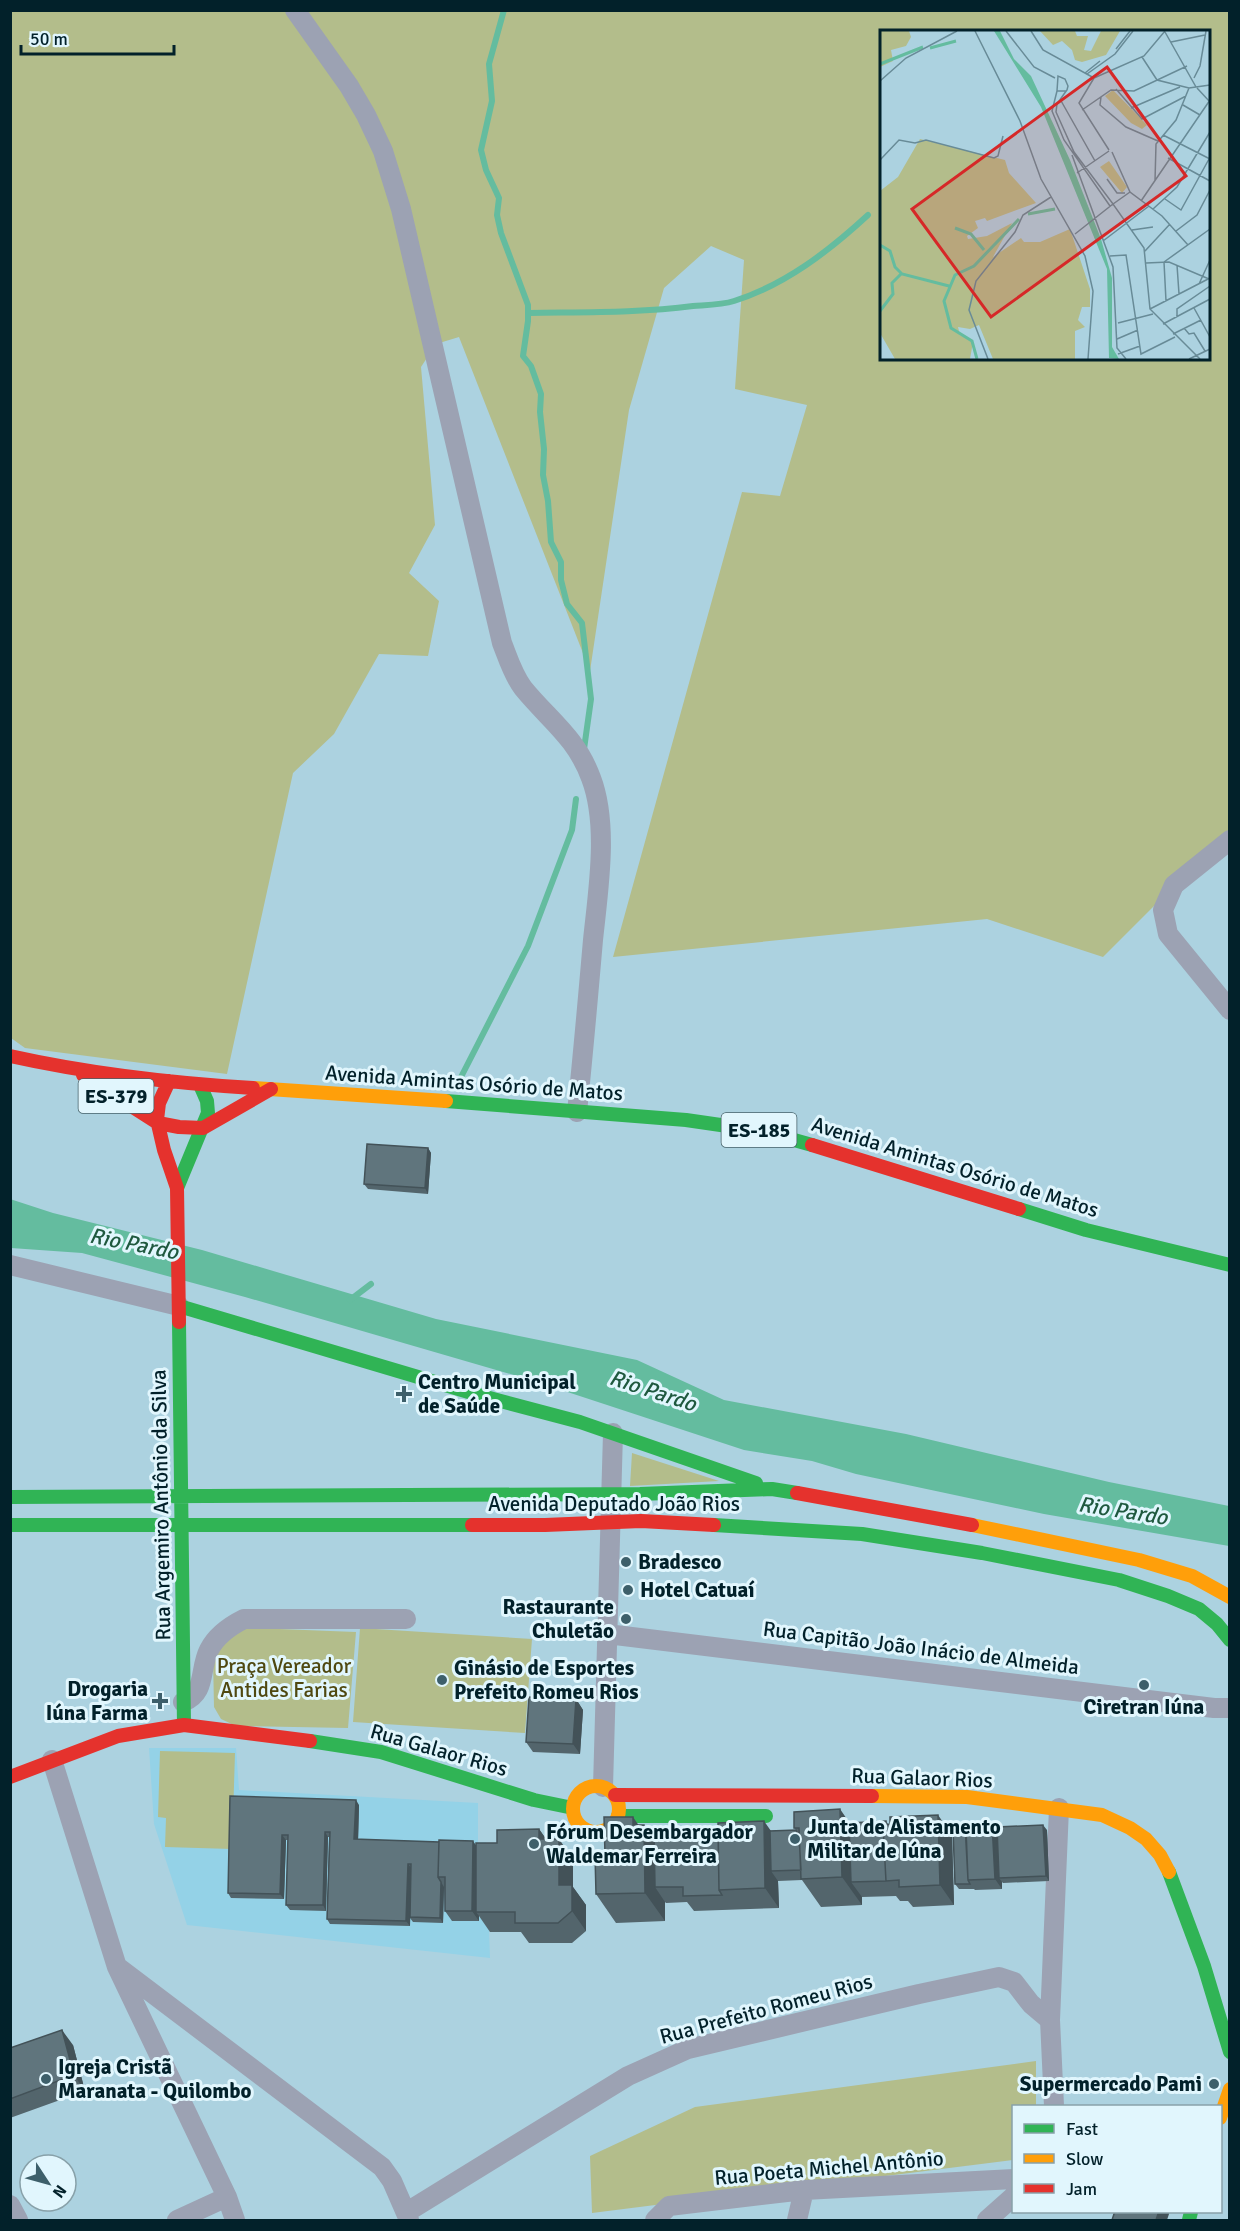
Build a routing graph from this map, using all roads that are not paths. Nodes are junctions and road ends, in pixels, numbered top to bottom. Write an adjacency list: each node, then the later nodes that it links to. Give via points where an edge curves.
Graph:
1 (295, 10): 9 (street, via 349,86 383,151 401,209 502,643 522,687 577,748 597,796 598,882)
2 (1230, 840): 3 (street, via 1174,885 1163,910 1168,934)
3 (1230, 1010)
4 (10, 1056): 5 (street, ES-185)
5 (74, 1070): 6 (street, ES-185); 10 (street, ES-379)
6 (169, 1080): 7 (street, ES-185); 10 (street, ES-379, via 159,1102)
7 (200, 1085): 8 (street, ES-185); 11 (street, ES-379, via 208,1106)
8 (271, 1089): 9 (street, Avenida Amintas Osório de Matos / ES-185); 11 (street)
9 (577, 1112): 14 (street, Avenida Amintas Osório de Matos / ES-185, via 704,1122 762,1131 1086,1230)
10 (158, 1123): 11 (street); 12 (street, ES-379)
11 (203, 1128): 12 (street, ES-379)
12 (177, 1193): 15 (street, Rua Argemiro Antônio da Silva / ES-379)
13 (10, 1265): 15 (street)
14 (1230, 1266)
15 (179, 1306): 16 (street); 19 (street, Rua Argemiro Antônio da Silva / ES-379)
16 (613, 1433): 17 (street); 18 (street)
17 (772, 1489): 18 (street, Avenida Deputado João Rios); 24 (street, Avenida Deputado João Rios, via 927,1515 1138,1560 1192,1576)
18 (610, 1493): 19 (street, Avenida Deputado João Rios); 21 (street)
19 (182, 1496): 20 (street, Avenida Deputado João Rios); 23 (street, Rua Argemiro Antônio da Silva / ES-379)
20 (10, 1497)
21 (611, 1523): 23 (street, Avenida Deputado João Rios); 26 (street); 27 (street, Avenida Deputado João Rios, via 694,1522 842,1532 1079,1572 1150,1589 1199,1609)
22 (10, 1524): 23 (street, Avenida Deputado João Rios)
23 (182, 1526): 28 (street, Rua Argemiro Antônio da Silva)
24 (1230, 1597)
25 (406, 1619): 28 (street, via 244,1619 214,1641 205,1660 199,1690)
26 (607, 1634): 29 (street, Rua Capitão João Inácio de Almeida); 33 (street)
27 (1230, 1640)
28 (183, 1702): 30 (street, Rua Argemiro Antônio da Silva)
29 (1230, 1708)
30 (184, 1725): 31 (street, Rua Galaor Rios, via 118,1736); 35 (street, Rua Galaor Rios, via 381,1752 534,1800)
31 (52, 1760): 32 (street, Rua Galaor Rios); 40 (street)
32 (10, 1777)
33 (609, 1791): 34 (street, Rua Galaor Rios, via 967,1797); 35 (street, Rua Galaor Rios, via 586,1788); 38 (street, via 618,1801)
34 (1013, 1803): 36 (street, Rua Galaor Rios); 37 (street, Rua Galaor Rios)
35 (573, 1808): 38 (street, via 582,1828 596,1832 610,1828)
36 (1059, 1808): 41 (street); 42 (street, Rua Galaor Rios, via 1102,1815 1122,1824 1147,1840 1158,1853 1172,1878 1203,1958)
37 (975, 1812)
38 (618, 1816): 39 (street)
39 (779, 1816)
40 (117, 1967): 48 (street); 51 (street, via 382,2167)
41 (1050, 2020): 44 (street); 51 (street, Rua Prefeito Romeu Rios, via 1014,1982 999,1977 688,2049 628,2076)
42 (1230, 2052)
43 (1230, 2089): 45 (street)
44 (1053, 2105)
45 (1222, 2115)
46 (1012, 2179): 47 (street, Rua Poeta Michel Antônio)
47 (804, 2190): 55 (street, Rua Poeta Michel Antônio, via 669,2206); 56 (street)
48 (227, 2197): 53 (street); 54 (street)
49 (1012, 2198): 57 (street)
50 (10, 2205): 52 (street)
51 (408, 2216)
52 (18, 2220)
53 (177, 2220)
54 (235, 2220)
55 (655, 2220)
56 (797, 2220)
57 (987, 2220)

